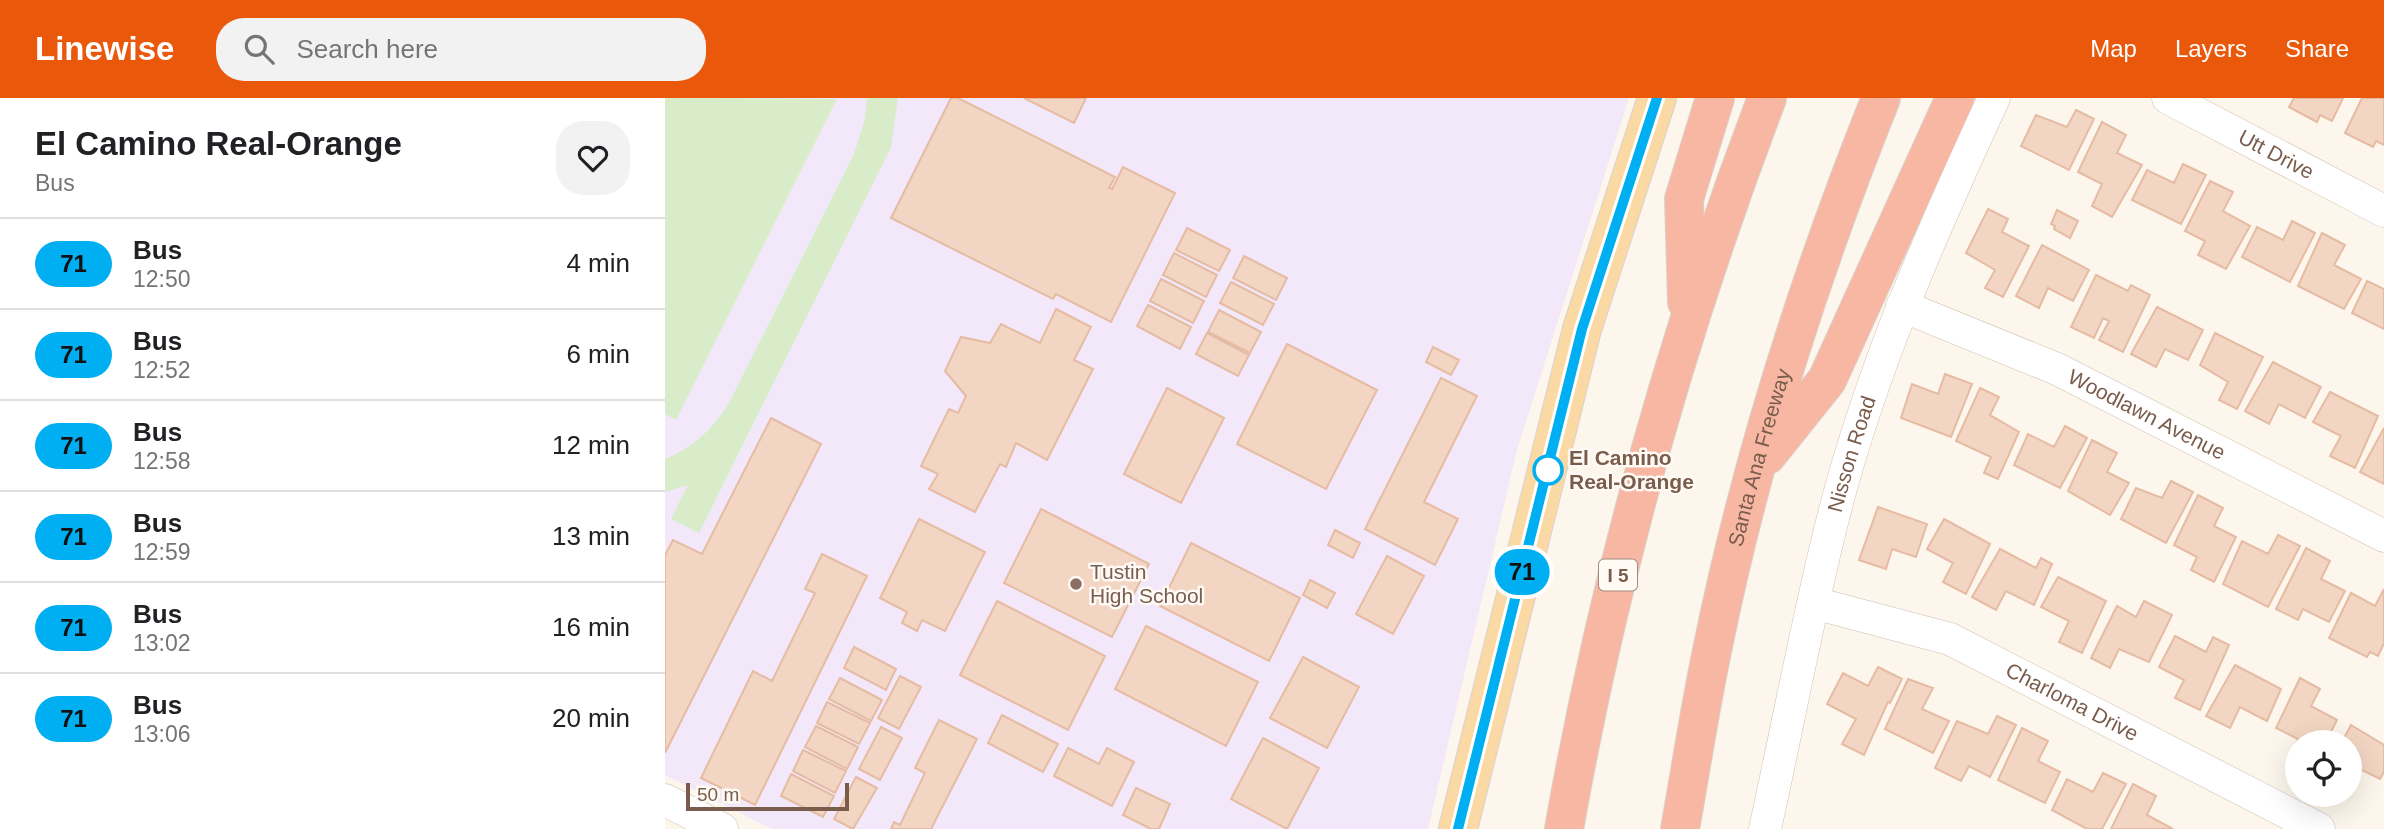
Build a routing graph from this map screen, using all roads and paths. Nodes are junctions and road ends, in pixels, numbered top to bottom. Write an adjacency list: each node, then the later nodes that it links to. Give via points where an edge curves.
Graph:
1 (1657, 98): 16 (main road, via 1582,329)
2 (1715, 98): 10 (highway, via 1684,199)
3 (1767, 98): 10 (highway, I 5)
4 (1881, 98): 11 (highway, Santa Ana Freeway, via 1840,201 1788,355)
5 (1955, 98): 11 (highway, via 1827,380)
6 (1994, 98): 9 (street, Nisson Road)
7 (2168, 98): 8 (street, Utt Drive)
8 (2384, 211)
9 (1902, 306): 12 (street, Woodlawn Avenue, via 2057,369); 13 (street, Nisson Road, via 1840,492)
10 (1688, 325): 17 (highway, I 5, via 1604,632)
11 (1757, 467): 18 (highway, Santa Ana Freeway, via 1713,645)
12 (2384, 536)
13 (1814, 603): 19 (street, Nisson Road); 20 (street, Charloma Drive, via 1950,639)
14 (665, 800): 15 (street)
15 (713, 827)
16 (1458, 829)
17 (1564, 829)
18 (1680, 829)
19 (1765, 829)
20 (2319, 829)

